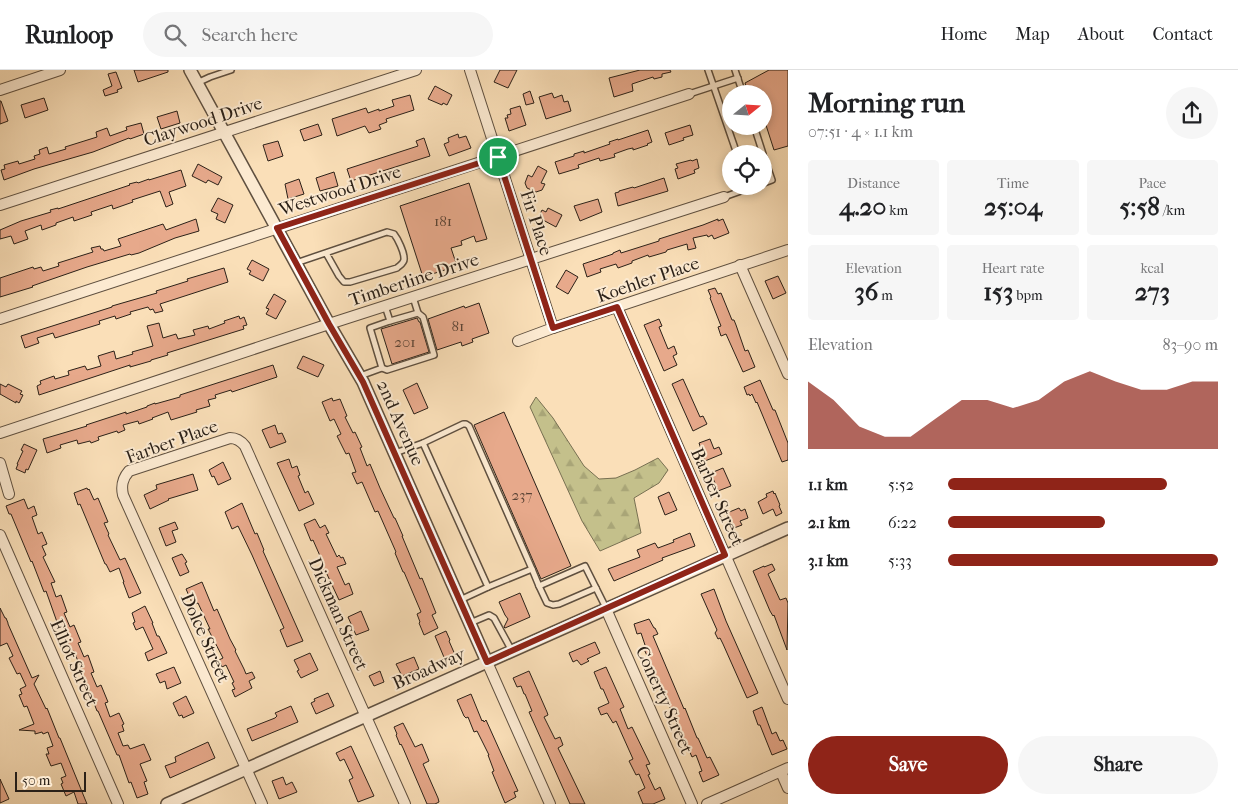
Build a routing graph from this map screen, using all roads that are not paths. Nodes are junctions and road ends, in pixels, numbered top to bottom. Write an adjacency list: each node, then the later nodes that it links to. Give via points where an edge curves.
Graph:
1 (60, 70): 12 (street)
2 (190, 70): 9 (street, 2nd Avenue)
3 (231, 70): 9 (lane)
4 (416, 70): 14 (street, Claywood Drive)
5 (470, 70): 16 (street, Fir Place)
6 (708, 70): 11 (lane)
7 (735, 70): 8 (lane)
8 (738, 78): 10 (lane); 11 (lane)
9 (197, 83): 14 (street, 2nd Avenue)
10 (740, 85)
11 (713, 86): 13 (lane); 15 (lane)
12 (0, 90)
13 (689, 94): 16 (street, Westwood Drive)
14 (224, 132): 19 (street, Claywood Drive); 20 (street, 2nd Avenue)
15 (734, 145)
16 (498, 157): 20 (street, Westwood Drive); 23 (street, Fir Place)
17 (729, 195): 18 (lane)
18 (724, 197): 23 (street, Timberline Drive)
19 (0, 205)
20 (277, 228): 24 (street, 2nd Avenue); 30 (street, Westwood Drive)
21 (788, 250): 25 (street, Koehler Place)
22 (326, 253): 22 (lane, via 387,232 394,234 405,258 397,268 344,282); 24 (lane)
23 (531, 259): 26 (street, Timberline Drive); 33 (street, Fir Place)
24 (296, 263): 32 (street, 2nd Avenue)
25 (740, 266): 28 (street, Koehler Place); 36 (street)
26 (413, 297): 27 (street, Timberline Drive); 29 (lane)
27 (385, 306): 31 (lane); 32 (street, Timberline Drive)
28 (617, 307): 33 (street, Koehler Place); 47 (street, Barber Street)
29 (418, 313): 31 (lane); 35 (lane, via 434,355 387,370)
30 (0, 319)
31 (390, 321): 35 (lane, via 370,328)
32 (329, 324): 37 (street, 2nd Avenue); 38 (street, Timberline Drive)
33 (553, 328): 34 (street, Koehler Place)
34 (518, 341)
35 (382, 368): 37 (lane)
36 (788, 374)
37 (360, 376): 41 (street, 2nd Avenue)
38 (0, 433)
39 (238, 440): 43 (street, Farber Place, via 226,439 129,471); 58 (street, Dickman Street, via 245,446)
40 (423, 443): 41 (lane); 48 (lane, via 462,424 469,426); 49 (lane)
41 (395, 453): 52 (street, 2nd Avenue)
42 (0, 464): 44 (street)
43 (122, 484): 59 (street, Dolce Street, via 123,495)
44 (9, 494)
45 (788, 528): 47 (street, Broadway)
46 (0, 535): 62 (street, Elliot Street)
47 (725, 555): 53 (street, Broadway); 57 (street, Barber Street)
48 (532, 569): 49 (lane); 50 (lane)
49 (488, 586): 52 (lane)
50 (539, 586): 51 (lane, via 547,603 553,605); 51 (lane, via 585,566)
51 (596, 588): 53 (lane)
52 (459, 600): 54 (street, 2nd Avenue)
53 (606, 609): 55 (street, Broadway); 67 (street, Conerty Street)
54 (470, 624): 55 (lane, via 491,616); 56 (street, 2nd Avenue)
55 (512, 651): 56 (street, Broadway)
56 (487, 662): 58 (street, Broadway); 66 (street, 2nd Avenue)
57 (788, 699)
58 (366, 716): 59 (street, Broadway); 65 (street, Dickman Street)
59 (246, 768): 63 (street, Broadway); 64 (street, Dolce Street)
60 (784, 770): 61 (street); 68 (street)
61 (788, 788)
62 (118, 804)
63 (166, 804)
64 (262, 804)
65 (405, 804)
66 (550, 804)
67 (692, 804)
68 (706, 804)

